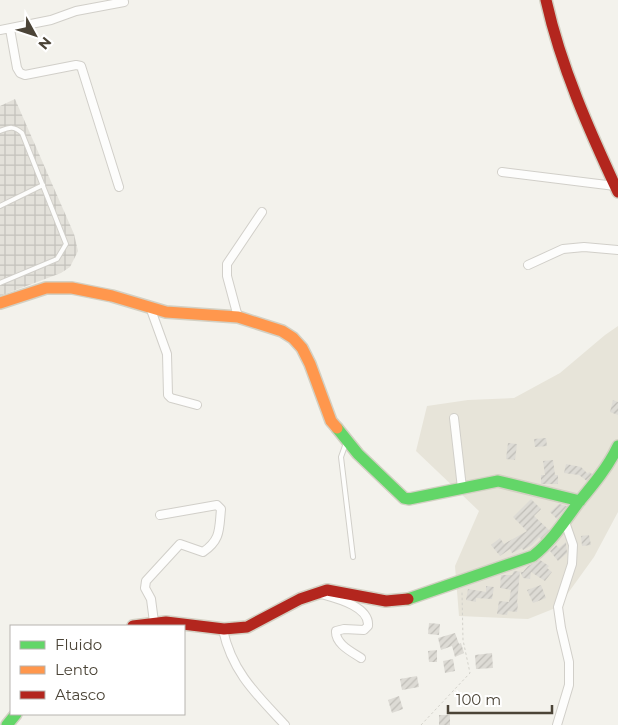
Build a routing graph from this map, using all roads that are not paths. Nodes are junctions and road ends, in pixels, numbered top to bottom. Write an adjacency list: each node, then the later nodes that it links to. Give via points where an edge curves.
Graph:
1 (546, 0): 9 (street, via 554,35 593,138)
2 (124, 2): 3 (street)
3 (10, 29): 4 (street); 8 (street, via 20,73 25,75 81,66)
4 (0, 30)
5 (0, 131): 7 (lane, via 10,127 22,133)
6 (502, 172): 9 (street)
7 (43, 186): 10 (lane); 14 (lane, via 66,244 63,251 57,259)
8 (119, 187)
9 (617, 189)
10 (0, 206)
11 (262, 212): 17 (street, via 227,264)
12 (618, 250): 13 (street, via 563,249)
13 (528, 265)
14 (0, 283)
15 (0, 303): 16 (street, via 46,288 72,288)
16 (150, 307): 17 (street, via 166,312); 18 (street, via 167,354 168,395)
17 (238, 317): 20 (street, via 282,331 293,338 310,364 331,421)
18 (196, 405)
19 (454, 418): 22 (street)
20 (347, 441): 22 (street, via 404,498); 26 (lane, via 341,457)
21 (618, 448): 23 (street)
22 (462, 488): 23 (street, via 498,481)
23 (580, 501): 25 (street)
24 (160, 515): 28 (street, via 217,505 221,509 219,536 210,547 203,552 180,544 146,581)
25 (565, 522): 27 (street, via 532,556 406,600 386,601 327,590); 35 (street, via 573,545 572,564 558,607 569,662 569,685)
26 (353, 556)
27 (317, 592): 30 (street, via 248,627); 31 (street, via 348,602 369,622 364,630 336,629 339,642)
28 (154, 622): 29 (street); 30 (street)
29 (139, 625)
30 (224, 630): 34 (street, via 232,659 241,674)
31 (362, 658)
32 (15, 715): 33 (street)
33 (7, 725)
34 (286, 725)
35 (557, 725)

